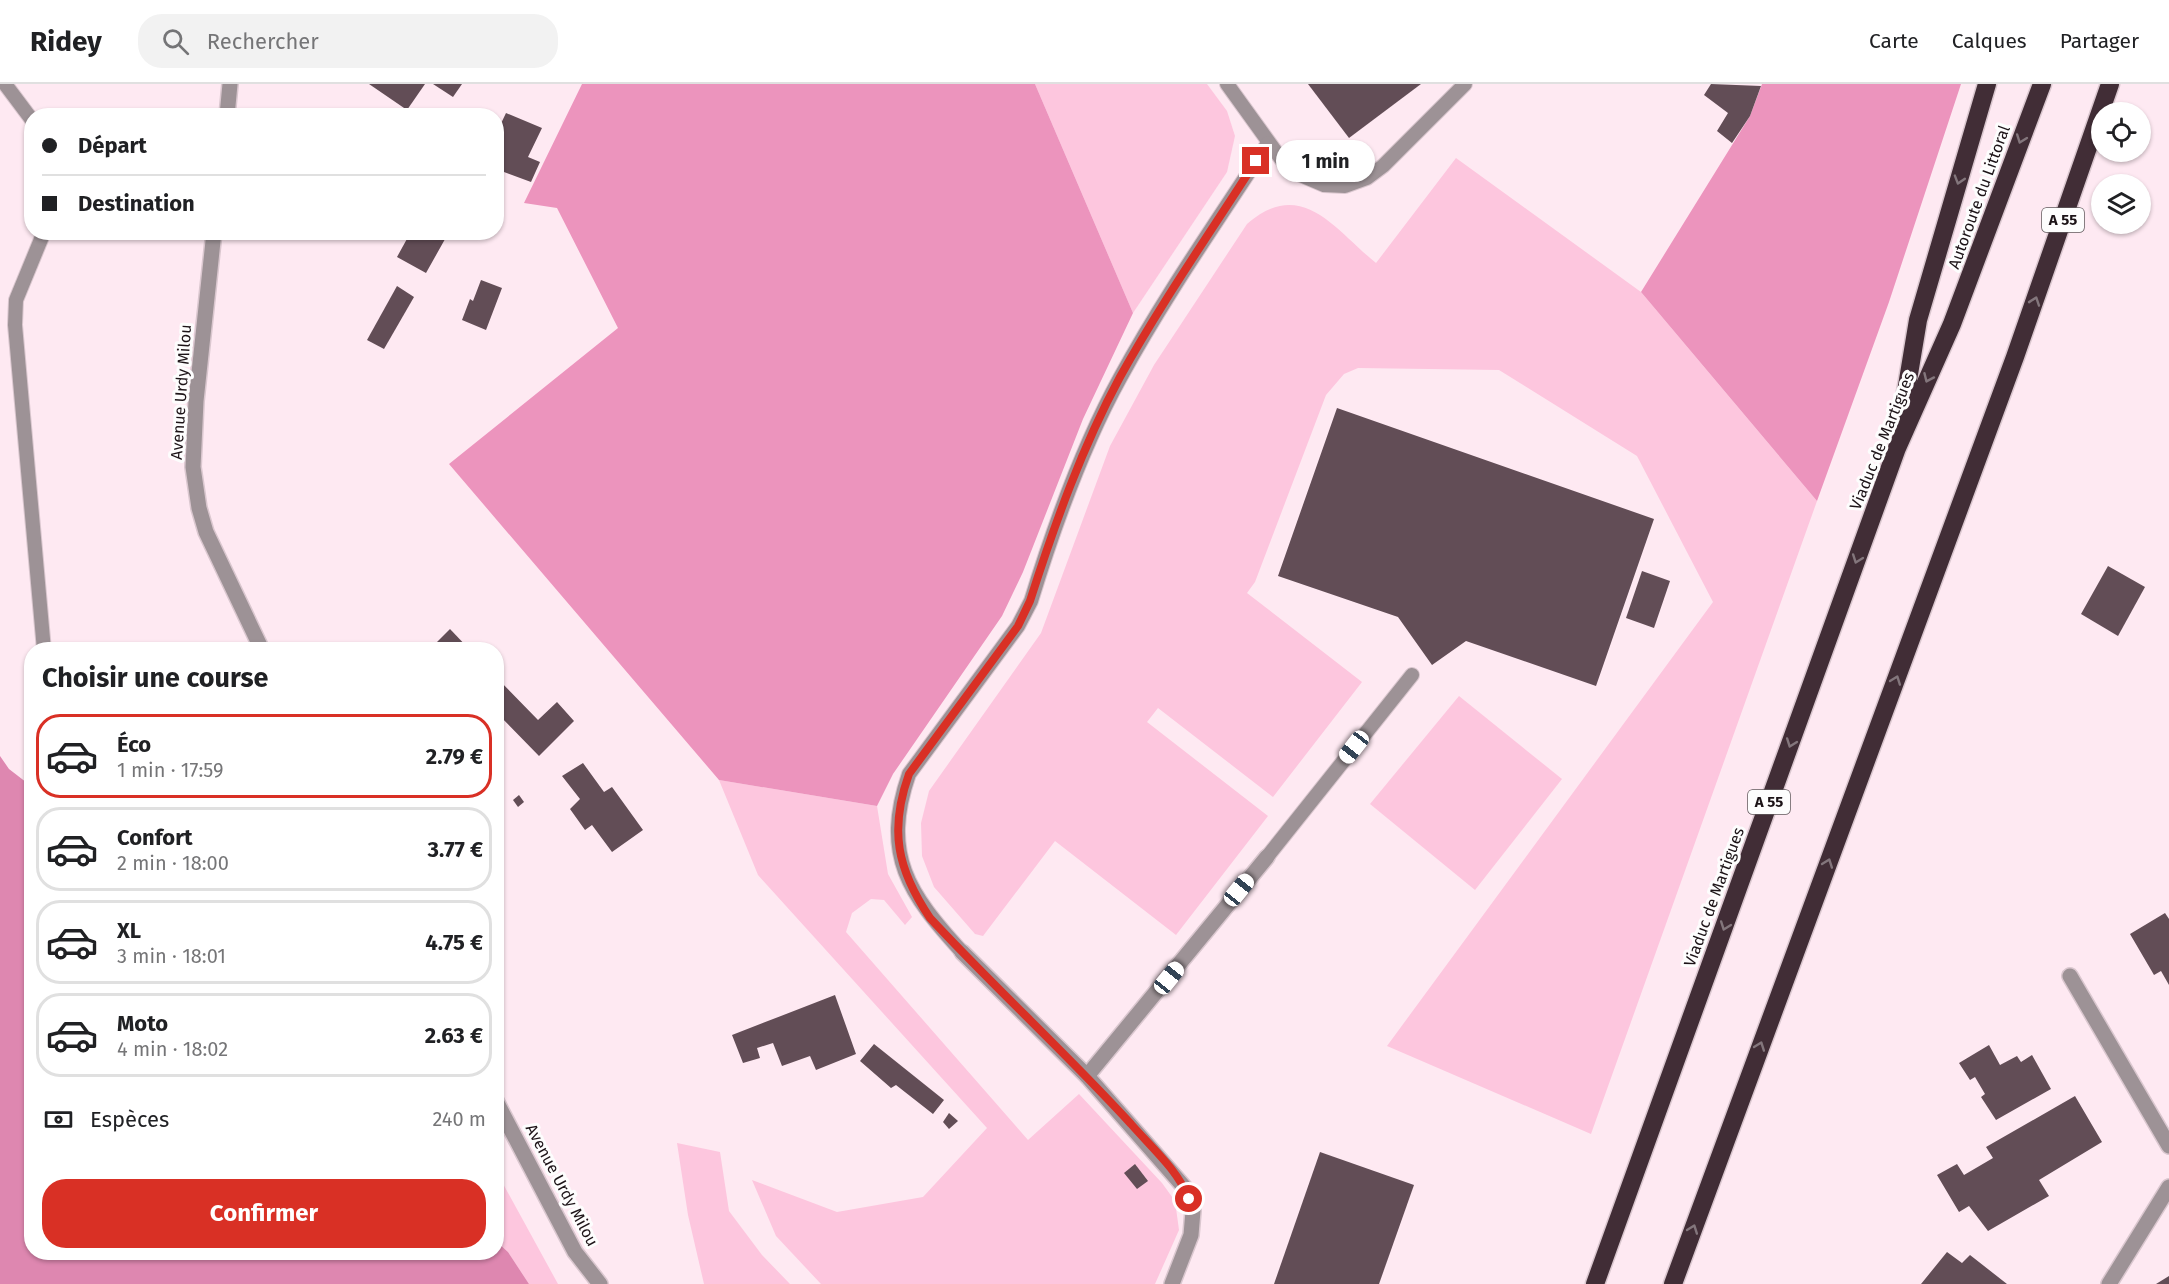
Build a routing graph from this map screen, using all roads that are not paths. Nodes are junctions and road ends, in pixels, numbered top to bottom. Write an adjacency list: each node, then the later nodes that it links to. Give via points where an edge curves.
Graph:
1 (5, 84): 9 (lane)
2 (230, 84): 8 (street)
3 (1227, 84): 10 (lane)
4 (1465, 84): 10 (lane, via 1383,166 1367,178 1345,186 1324,185 1289,170)
5 (1987, 84): 14 (highway, one-way to 14, via 1918,320)
6 (2042, 84): 13 (highway, Autoroute du Littoral / A 55, one-way to 13)
7 (2110, 84): 28 (highway, A 55, one-way to 7, via 2016,357)
8 (228, 108)
9 (24, 109)
10 (1268, 143): 19 (lane, via 1119,379 1090,437 1018,626 909,774 899,802 902,867 930,918)
11 (41, 240): 15 (lane, via 16,300 15,325)
12 (213, 240): 16 (street, Avenue Urdy Milou, via 193,467 206,532)
13 (1952, 324): 14 (highway, Viaduc de Martigues / A 55, one-way to 14)
14 (1897, 448): 27 (highway, Viaduc de Martigues / A 55, one-way to 27)
15 (44, 642)
16 (258, 642)
17 (1412, 675): 18 (lane)
18 (1267, 857): 21 (street)
19 (962, 952): 21 (street)
20 (2070, 976): 23 (street)
21 (1088, 1076): 26 (street, via 1185,1188 1194,1211 1191,1235)
22 (504, 1116): 25 (street, Avenue Urdy Milou, via 575,1252)
23 (2169, 1146)
24 (2169, 1187): 29 (street)
25 (600, 1284)
26 (1172, 1284)
27 (1595, 1284)
28 (1672, 1284)
29 (2109, 1284)

